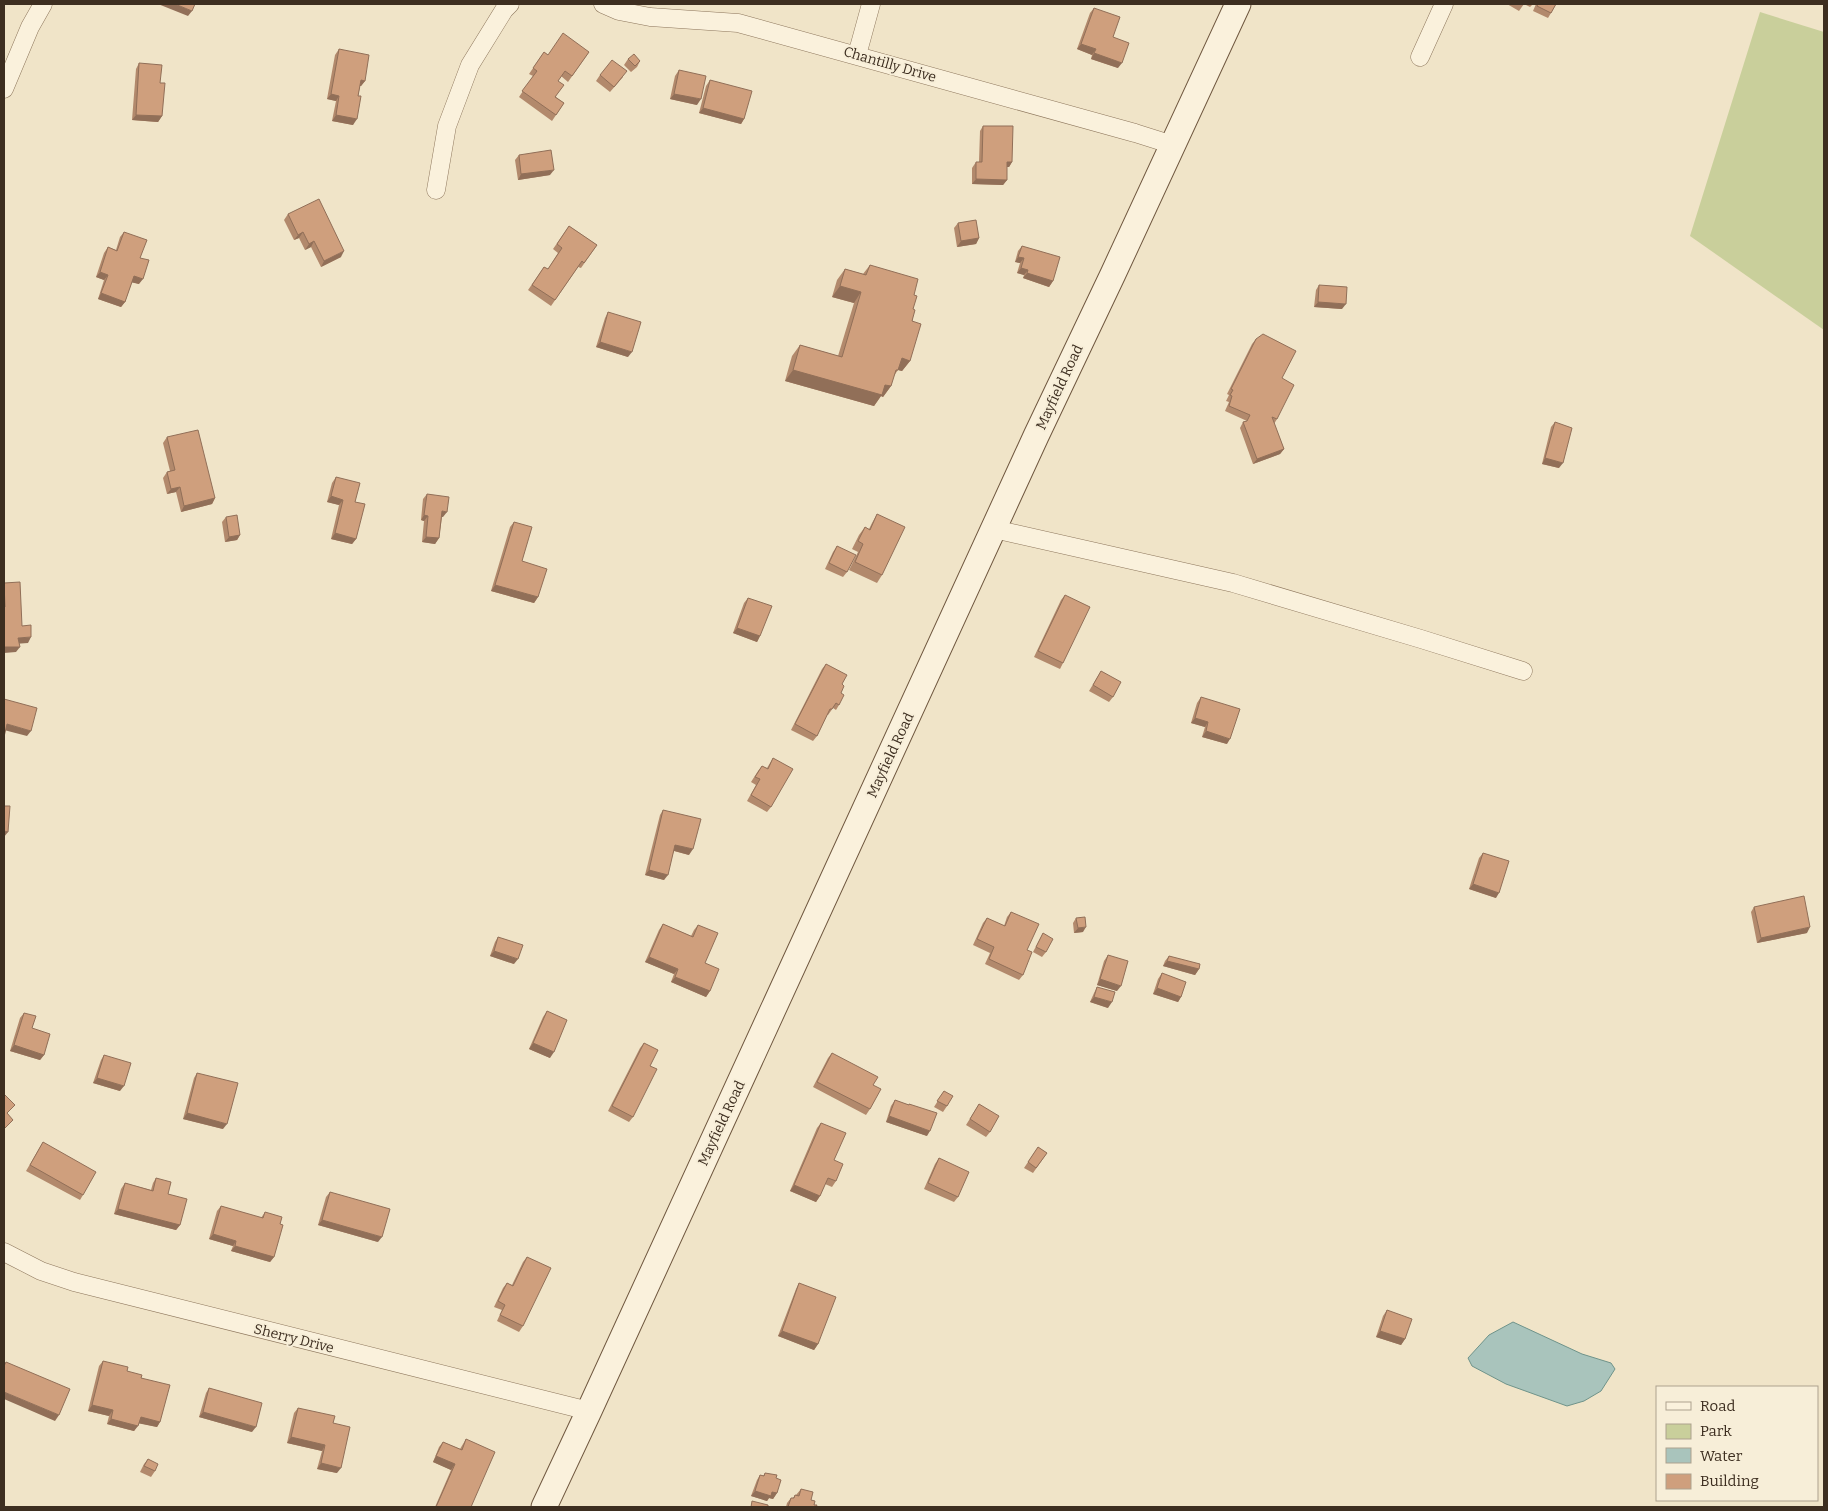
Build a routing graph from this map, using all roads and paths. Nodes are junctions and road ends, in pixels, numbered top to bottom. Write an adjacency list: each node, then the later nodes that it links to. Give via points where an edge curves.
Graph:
1 (43, 4): 9 (street)
2 (510, 4): 11 (street, via 470,65 447,126)
3 (603, 4): 7 (street, Chantilly Drive, via 650,17 738,23)
4 (871, 4): 7 (street)
5 (1238, 4): 10 (street, Mayfield Road)
6 (1444, 4): 8 (street)
7 (857, 55): 10 (street, Chantilly Drive)
8 (1420, 58)
9 (4, 89)
10 (1173, 145): 12 (street, Mayfield Road)
11 (436, 190)
12 (994, 530): 13 (street, via 1233,583); 15 (street, Mayfield Road)
13 (1522, 671)
14 (4, 1252): 15 (street, Sherry Drive, via 41,1271 74,1282)
15 (589, 1412): 16 (street, Mayfield Road)
16 (544, 1507)

